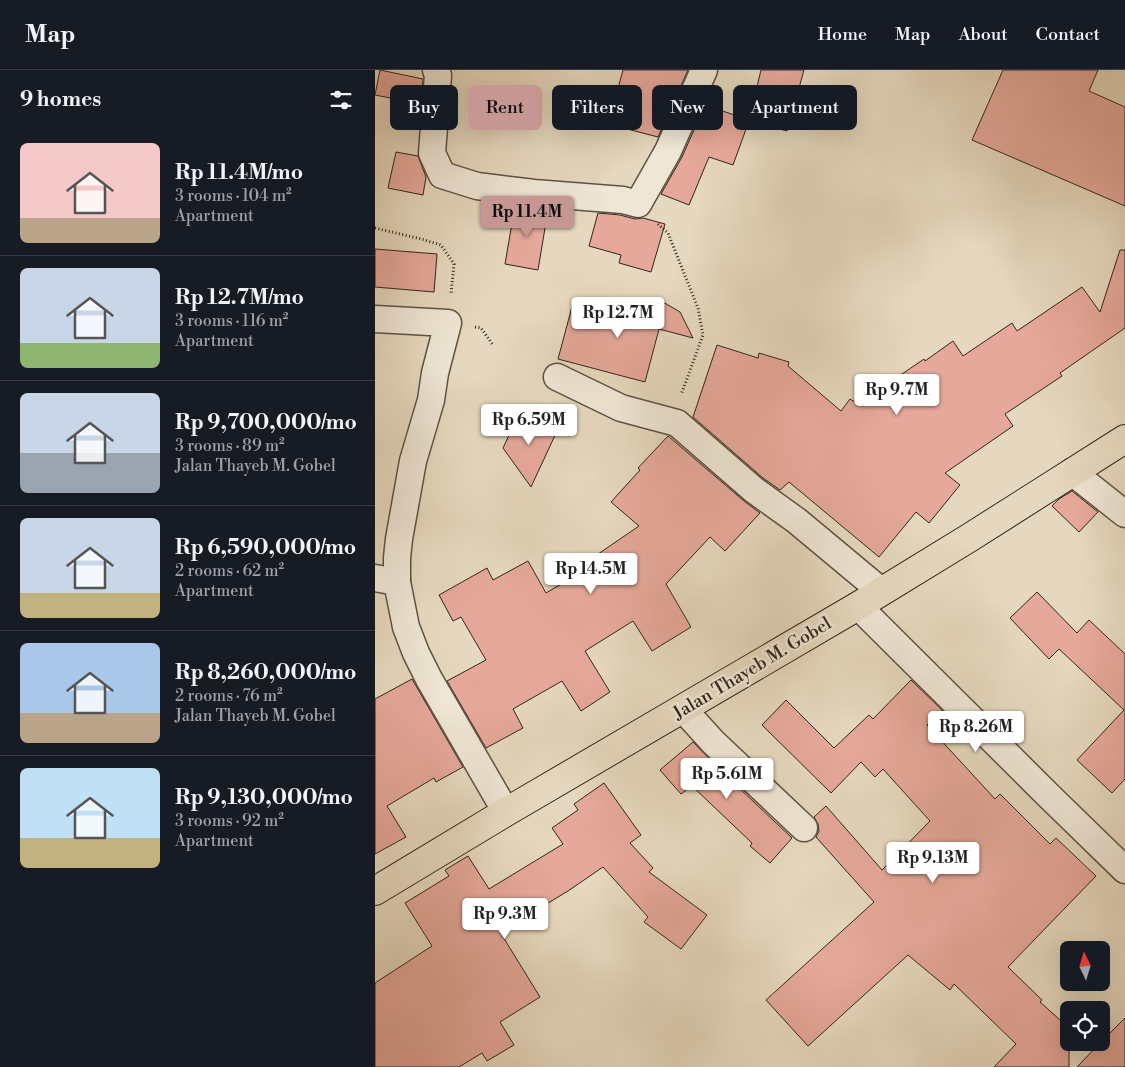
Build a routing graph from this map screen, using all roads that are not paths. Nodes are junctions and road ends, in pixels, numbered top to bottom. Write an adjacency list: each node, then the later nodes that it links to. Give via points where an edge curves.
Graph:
1 (436, 70): 2 (street, via 439,75 432,153 442,175 477,186 638,204 668,151)
2 (704, 70)
3 (375, 319): 8 (street, via 448,323 413,461 397,558)
4 (557, 377): 9 (street, via 621,408 677,423 754,490 797,521)
5 (1125, 438): 6 (main road, Jalan Thayeb M. Gobel)
6 (1072, 472): 7 (street); 9 (main road, Jalan Thayeb M. Gobel)
7 (1125, 514)
8 (386, 580): 12 (street, via 429,679)
9 (881, 591): 10 (main road, Jalan Thayeb M. Gobel)
10 (858, 606): 11 (main road, Jalan Thayeb M. Gobel); 14 (street)
11 (683, 709): 12 (main road, Jalan Thayeb M. Gobel); 13 (street)
12 (506, 812): 15 (main road, Jalan Thayeb M. Gobel)
13 (804, 828)
14 (1125, 870)
15 (375, 891)

